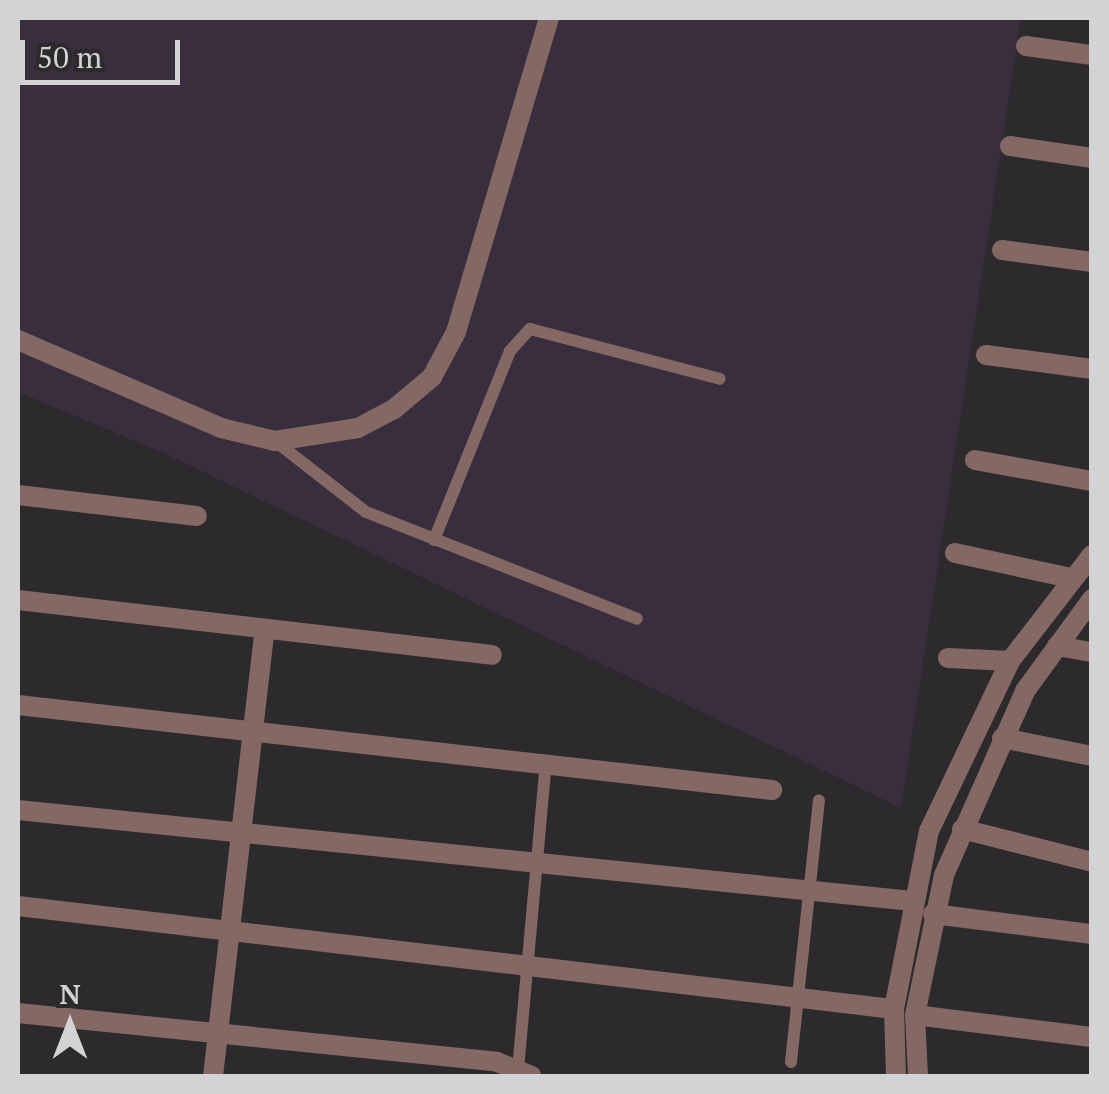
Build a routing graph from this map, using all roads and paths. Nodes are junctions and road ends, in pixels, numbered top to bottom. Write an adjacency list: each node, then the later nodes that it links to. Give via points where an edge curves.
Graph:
1 (549, 18): 12 (street, via 456,332 432,377 358,428)
2 (1026, 46): 3 (street)
3 (1092, 56)
4 (1010, 146): 5 (street)
5 (1092, 158)
6 (1002, 250): 7 (street)
7 (1092, 262)
8 (18, 340): 12 (street, via 221,428)
9 (986, 354): 10 (street)
10 (1092, 369)
11 (720, 379): 17 (lane, via 530,329 510,351)
12 (275, 442): 17 (lane, via 366,512)
13 (974, 460): 14 (street)
14 (1092, 480)
15 (18, 495): 16 (street)
16 (197, 516)
17 (434, 540): 23 (lane)
18 (955, 552): 20 (street)
19 (1092, 554): 20 (street)
20 (1071, 578): 29 (street)
21 (1092, 599): 25 (street)
22 (18, 600): 24 (street)
23 (637, 619)
24 (264, 634): 27 (street); 33 (street)
25 (1057, 646): 26 (street); 32 (street)
26 (1092, 652)
27 (492, 655)
28 (948, 658): 29 (street)
29 (1010, 661): 30 (street)
30 (991, 699): 32 (street); 45 (street, via 929,832)
31 (18, 706): 33 (street)
32 (1015, 712): 34 (street)
33 (252, 729): 36 (street); 41 (street)
34 (1002, 738): 35 (street); 40 (street)
35 (1092, 756)
36 (546, 763): 37 (street); 43 (lane)
37 (772, 790)
38 (819, 800): 44 (lane)
39 (18, 810): 41 (street)
40 (962, 829): 42 (street); 47 (street)
41 (240, 831): 43 (street); 48 (street)
42 (1092, 862)
43 (533, 863): 44 (street); 50 (lane)
44 (810, 893): 45 (street); 51 (lane)
45 (912, 902): 52 (street)
46 (18, 906): 48 (street)
47 (933, 914): 49 (street); 54 (street)
48 (230, 928): 50 (street); 55 (street)
49 (1092, 934)
50 (524, 962): 51 (street); 58 (lane)
51 (799, 995): 52 (street); 57 (lane)
52 (894, 1010): 60 (street)
53 (18, 1013): 55 (street)
54 (915, 1015): 56 (street); 61 (street)
55 (218, 1034): 58 (street); 59 (street)
56 (1092, 1036)
57 (791, 1062)
58 (524, 1072)
59 (214, 1076)
60 (896, 1076)
61 (918, 1076)

